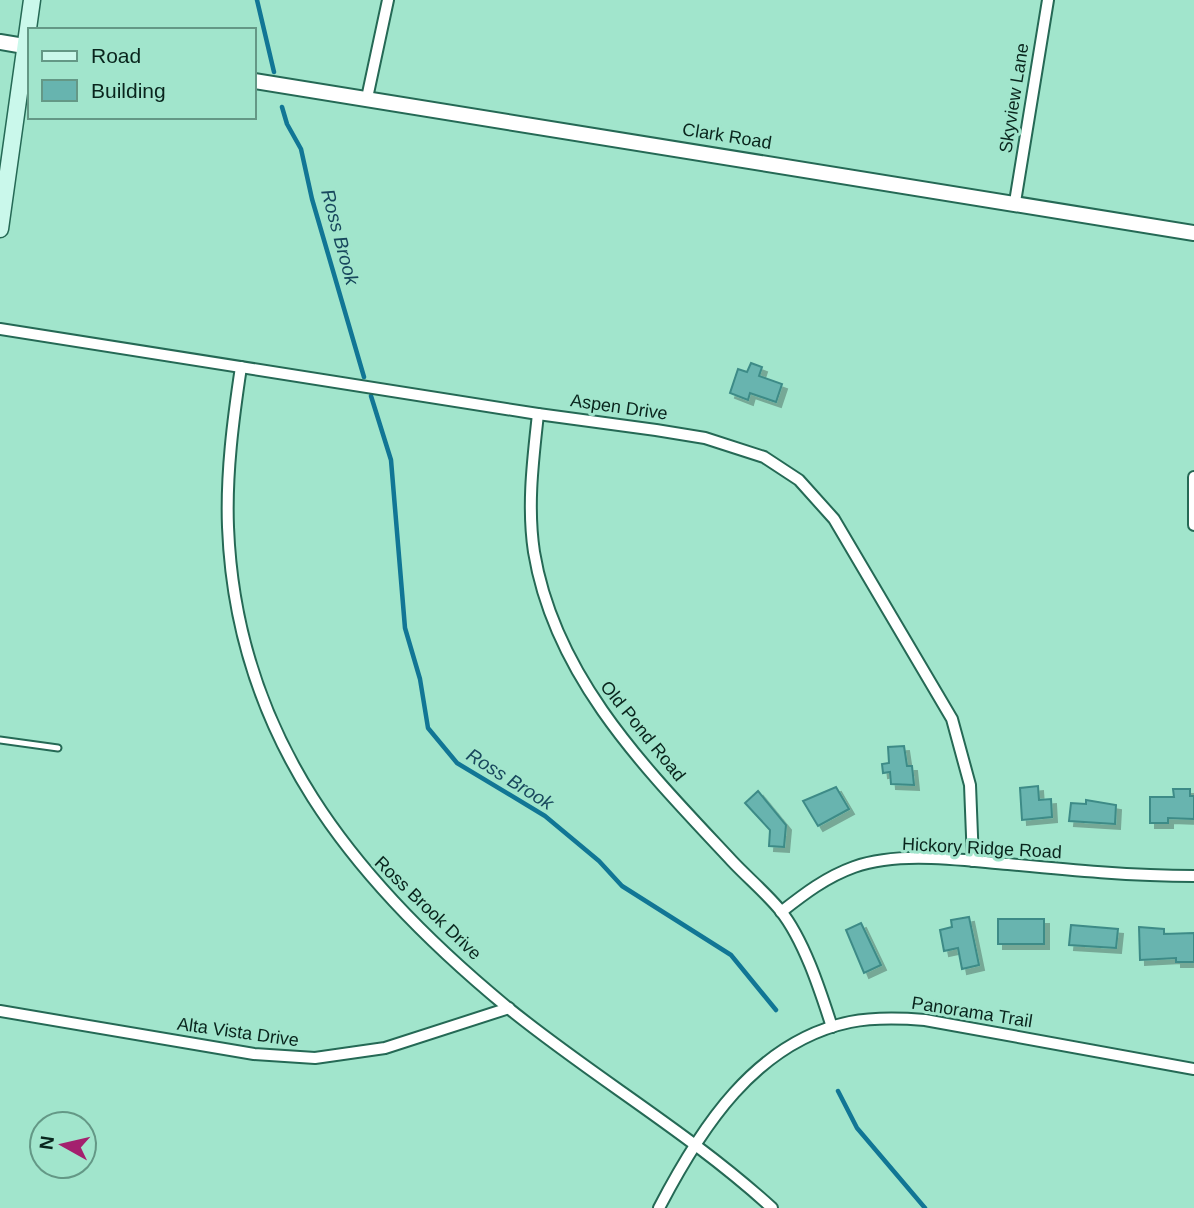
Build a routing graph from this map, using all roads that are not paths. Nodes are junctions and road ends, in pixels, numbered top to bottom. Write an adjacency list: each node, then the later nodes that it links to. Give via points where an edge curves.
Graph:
1 (32, 0): 4 (main road)
2 (388, 0): 8 (street)
3 (1048, 0): 10 (street, Skyview Lane)
4 (29, 28)
5 (0, 41): 6 (street)
6 (27, 46): 9 (main road)
7 (256, 81): 8 (street, Clark Road)
8 (367, 99): 10 (street, Clark Road)
9 (2, 189): 11 (main road)
10 (1015, 202): 12 (street, Clark Road)
11 (0, 229)
12 (1194, 233)
13 (0, 329): 14 (street, Aspen Drive)
14 (241, 367): 15 (street, Aspen Drive); 23 (street, Ross Brook Drive, via 230,451 230,561 244,640 268,712 309,794 352,857 422,932)
15 (538, 414): 20 (street, Aspen Drive, via 656,429 743,448 785,469 807,488 834,519 952,719 970,785); 22 (street, Old Pond Road, via 531,478 534,551 545,600 572,665 609,722)
16 (1194, 477): 17 (street)
17 (1194, 525)
18 (0, 740): 19 (lane)
19 (58, 748)
20 (973, 862): 21 (street, Hickory Ridge Road); 22 (street, Hickory Ridge Road, via 892,860 855,867 812,888)
21 (1194, 876)
22 (781, 912): 25 (street, Old Pond Road, via 809,965)
23 (509, 1008): 24 (street, Alta Vista Drive, via 384,1048 315,1058 254,1055); 27 (street, Ross Brook Drive)
24 (0, 1011)
25 (832, 1027): 26 (street, Panorama Trail, via 887,1018 925,1020); 27 (street, Panorama Trail, via 758,1070)
26 (1194, 1069)
27 (694, 1143): 28 (street, Panorama Trail); 29 (street, Ross Brook Drive)
28 (659, 1208)
29 (772, 1208)

